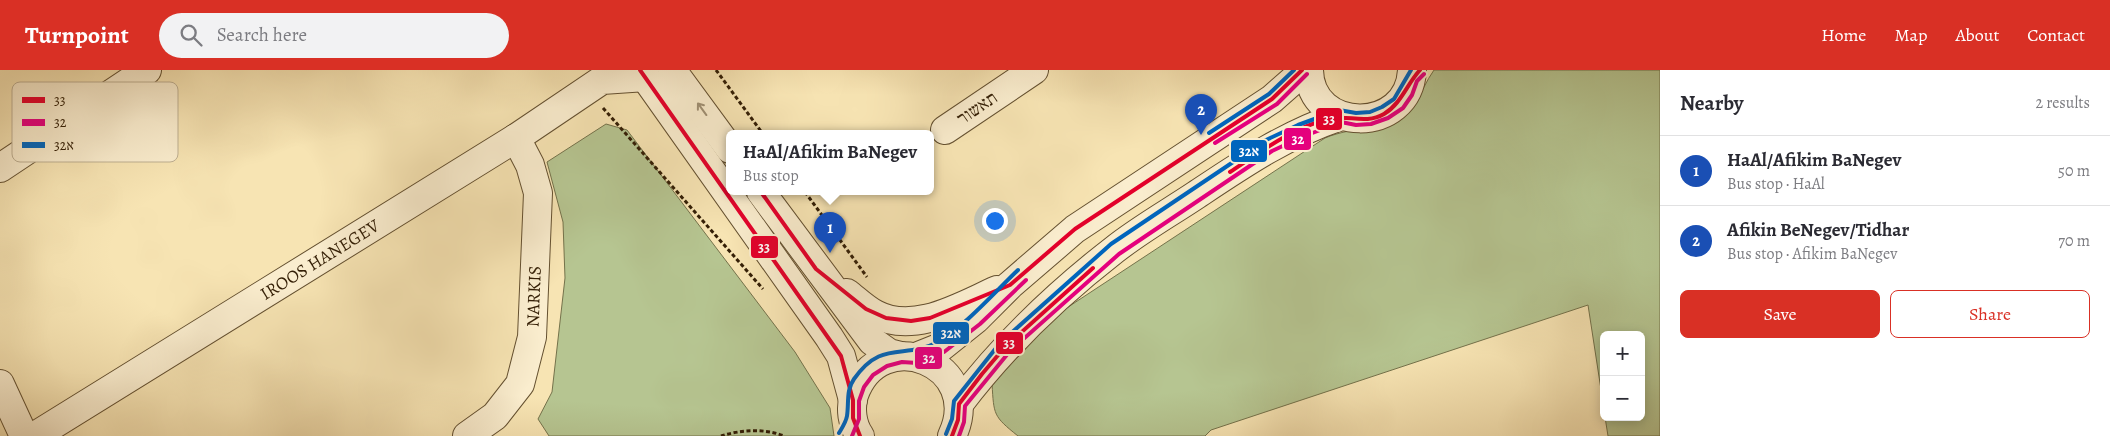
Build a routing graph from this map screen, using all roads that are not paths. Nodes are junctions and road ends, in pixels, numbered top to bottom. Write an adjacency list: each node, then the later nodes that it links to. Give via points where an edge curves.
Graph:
1 (147, 70): 9 (street)
2 (672, 70): 13 (street, one-way to 2)
3 (1034, 70): 11 (street, תאשור)
4 (1302, 70): 20 (street, via 1272,99 1075,229)
5 (1309, 70): 10 (street, via 1315,94 1326,107)
6 (1415, 72): 10 (street, via 1407,92 1385,113 1371,118)
7 (643, 73): 8 (street); 16 (street)
8 (598, 80): 12 (street, IROOS HANEGEV)
9 (129, 82)
10 (1341, 116): 23 (street, via 1269,146 1115,249 1005,347)
11 (945, 130)
12 (516, 138): 25 (street, NARKIS, via 530,165 538,193 532,337 520,384); 27 (street, IROOS HANEGEV)
13 (726, 144)
14 (12, 160): 15 (street)
15 (0, 168)
16 (726, 191)
17 (729, 195): 24 (street, via 841,356)
18 (763, 195): 19 (street)
19 (816, 269): 20 (street, via 876,315 912,321 930,318); 21 (street, via 872,341 889,353)
20 (1010, 285): 21 (street, via 948,341)
21 (909, 356): 23 (street, via 932,363 946,373); 24 (street, via 884,360 869,370 858,384)
22 (0, 384): 26 (street)
23 (959, 404): 29 (street)
24 (853, 423)
25 (502, 426): 28 (street, NARKIS)
26 (24, 436)
27 (35, 436)
28 (467, 436)
29 (952, 436)

